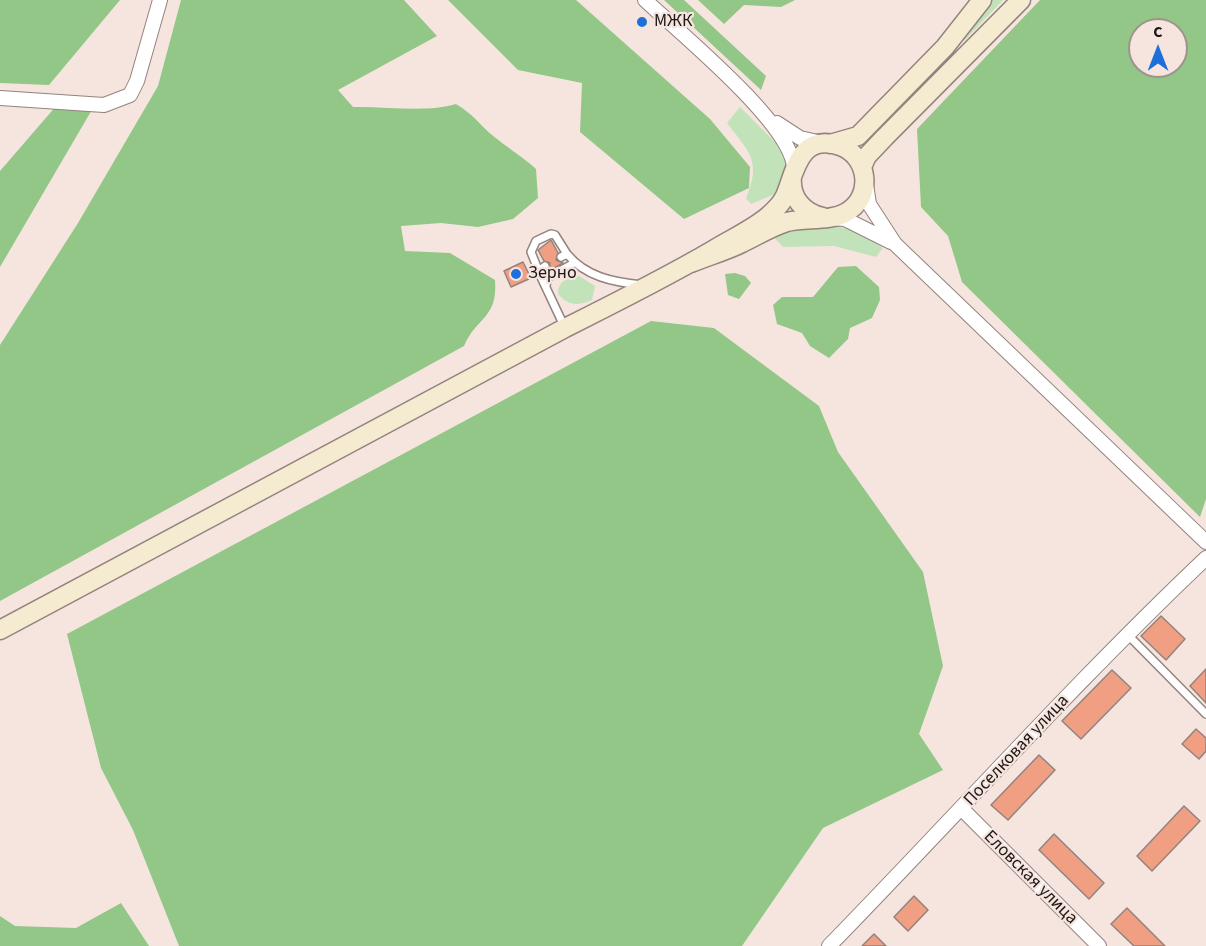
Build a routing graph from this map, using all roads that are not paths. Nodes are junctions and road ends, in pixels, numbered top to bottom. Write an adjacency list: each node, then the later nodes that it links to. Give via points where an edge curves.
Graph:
1 (160, 0): 5 (street, via 130,95 105,105)
2 (645, 0): 6 (street)
3 (982, 0): 7 (main road, via 945,47 858,136)
4 (1021, 0): 9 (main road, via 885,136 867,156)
5 (0, 98)
6 (768, 117): 7 (street, via 800,138); 8 (street, via 788,145)
7 (829, 144): 8 (main road, via 808,150); 9 (main road, via 846,149)
8 (794, 166): 10 (main road, via 791,184 798,203 811,214); 13 (main road, via 785,196 776,208 760,222)
9 (864, 173): 10 (main road, via 863,192 852,209); 11 (street, via 869,204)
10 (827, 218): 11 (street, via 845,219); 13 (main road, via 786,222)
11 (895, 244): 17 (street)
12 (574, 263): 14 (lane, via 606,280); 15 (lane, via 547,278); 15 (lane, via 551,234 536,241 530,249)
13 (691, 263): 14 (main road)
14 (650, 285): 16 (main road)
15 (546, 286): 16 (lane)
16 (565, 328): 19 (main road)
17 (1206, 542)
18 (1206, 558): 20 (street, Поселковая улица)
19 (0, 630)
20 (1126, 633): 21 (lane); 22 (street, Поселковая улица)
21 (1206, 714)
22 (962, 809): 23 (street, Поселковая улица); 24 (street, Еловская улица)
23 (829, 946)
24 (1099, 946)

